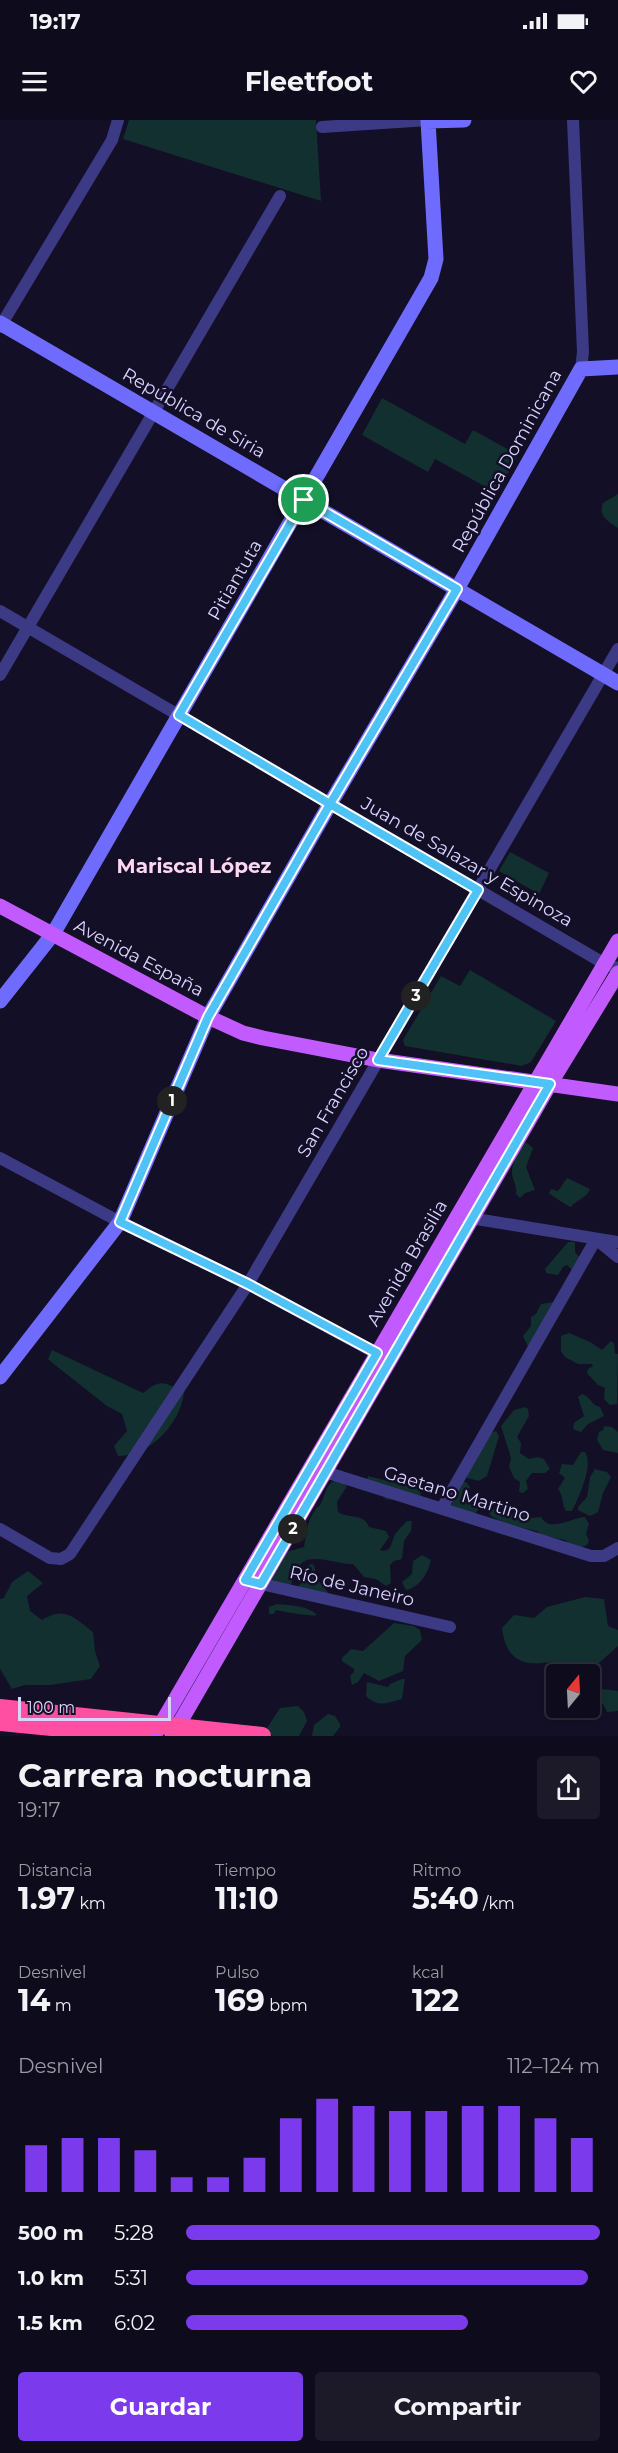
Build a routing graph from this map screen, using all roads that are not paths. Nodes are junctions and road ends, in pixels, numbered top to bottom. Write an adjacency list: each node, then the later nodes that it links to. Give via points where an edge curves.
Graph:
1 (118, 120): 7 (street, via 112,140)
2 (464, 120): 4 (street)
3 (573, 120): 9 (street, República Dominicana)
4 (428, 121): 5 (street); 11 (street, Pitiantuta, via 436,259 432,275)
5 (322, 128)
6 (280, 196): 10 (street)
7 (1, 325): 10 (street, República de Siria)
8 (618, 367): 9 (street)
9 (581, 369): 12 (street, República Dominicana)
10 (152, 411): 11 (street, República de Siria); 14 (street)
11 (304, 500): 12 (street, República de Siria); 19 (street, Pitiantuta)
12 (457, 589): 16 (street, República de Siria); 20 (street, República Dominicana)
13 (0, 611): 14 (street, Juan de Salazar y Espinoza)
14 (28, 627): 17 (street); 19 (street, Juan de Salazar y Espinoza)
15 (618, 649): 16 (street, San Francisco)
16 (603, 674): 18 (street, República de Siria); 21 (street, San Francisco)
17 (0, 675)
18 (618, 683)
19 (179, 715): 20 (street, Juan de Salazar y Espinoza); 23 (street, Pitiantuta)
20 (330, 804): 21 (street, Juan de Salazar y Espinoza); 28 (street, República Dominicana)
21 (478, 890): 25 (street, Juan de Salazar y Espinoza); 29 (street, San Francisco)
22 (0, 906): 23 (main road, Avenida España)
23 (53, 934): 27 (street, Pitiantuta); 28 (main road, Avenida España)
24 (618, 941): 25 (main road, Avenida Brasilia)
25 (611, 966): 30 (main road, Avenida Brasilia)
26 (618, 973): 30 (main road, Avenida Brasilia)
27 (0, 1001)
28 (208, 1017): 29 (main road, Avenida España, via 243,1033); 35 (street, República Dominicana)
29 (378, 1060): 30 (main road, Avenida España); 39 (street, San Francisco)
30 (543, 1083): 31 (main road, Avenida España); 33 (main road, Avenida Brasilia); 34 (main road, Avenida Brasilia)
31 (618, 1094)
32 (0, 1158): 35 (street)
33 (457, 1216): 34 (street); 40 (main road, Avenida Brasilia)
34 (474, 1219): 36 (street); 40 (main road, Avenida Brasilia)
35 (120, 1222): 39 (street); 41 (street, República Dominicana)
36 (596, 1239): 37 (street); 38 (street); 43 (street)
37 (618, 1242)
38 (618, 1257)
39 (248, 1284): 40 (street); 44 (street, San Francisco, via 70,1554 61,1559 50,1558)
40 (383, 1357): 42 (main road, Avenida Brasilia)
41 (0, 1377)
42 (319, 1470): 43 (street, Gaetano Martino); 46 (main road, Avenida Brasilia); 47 (main road, Avenida Brasilia)
43 (442, 1508): 45 (street, Gaetano Martino, via 591,1556 604,1556)
44 (0, 1529)
45 (618, 1548)
46 (245, 1580): 47 (street, Río de Janeiro); 51 (main road, Avenida Brasilia)
47 (261, 1584): 48 (street, Río de Janeiro); 51 (main road, Avenida Brasilia)
48 (450, 1627)
49 (0, 1708): 51 (highway)
50 (0, 1722): 51 (highway)
51 (163, 1731): 52 (highway)
52 (262, 1736)

